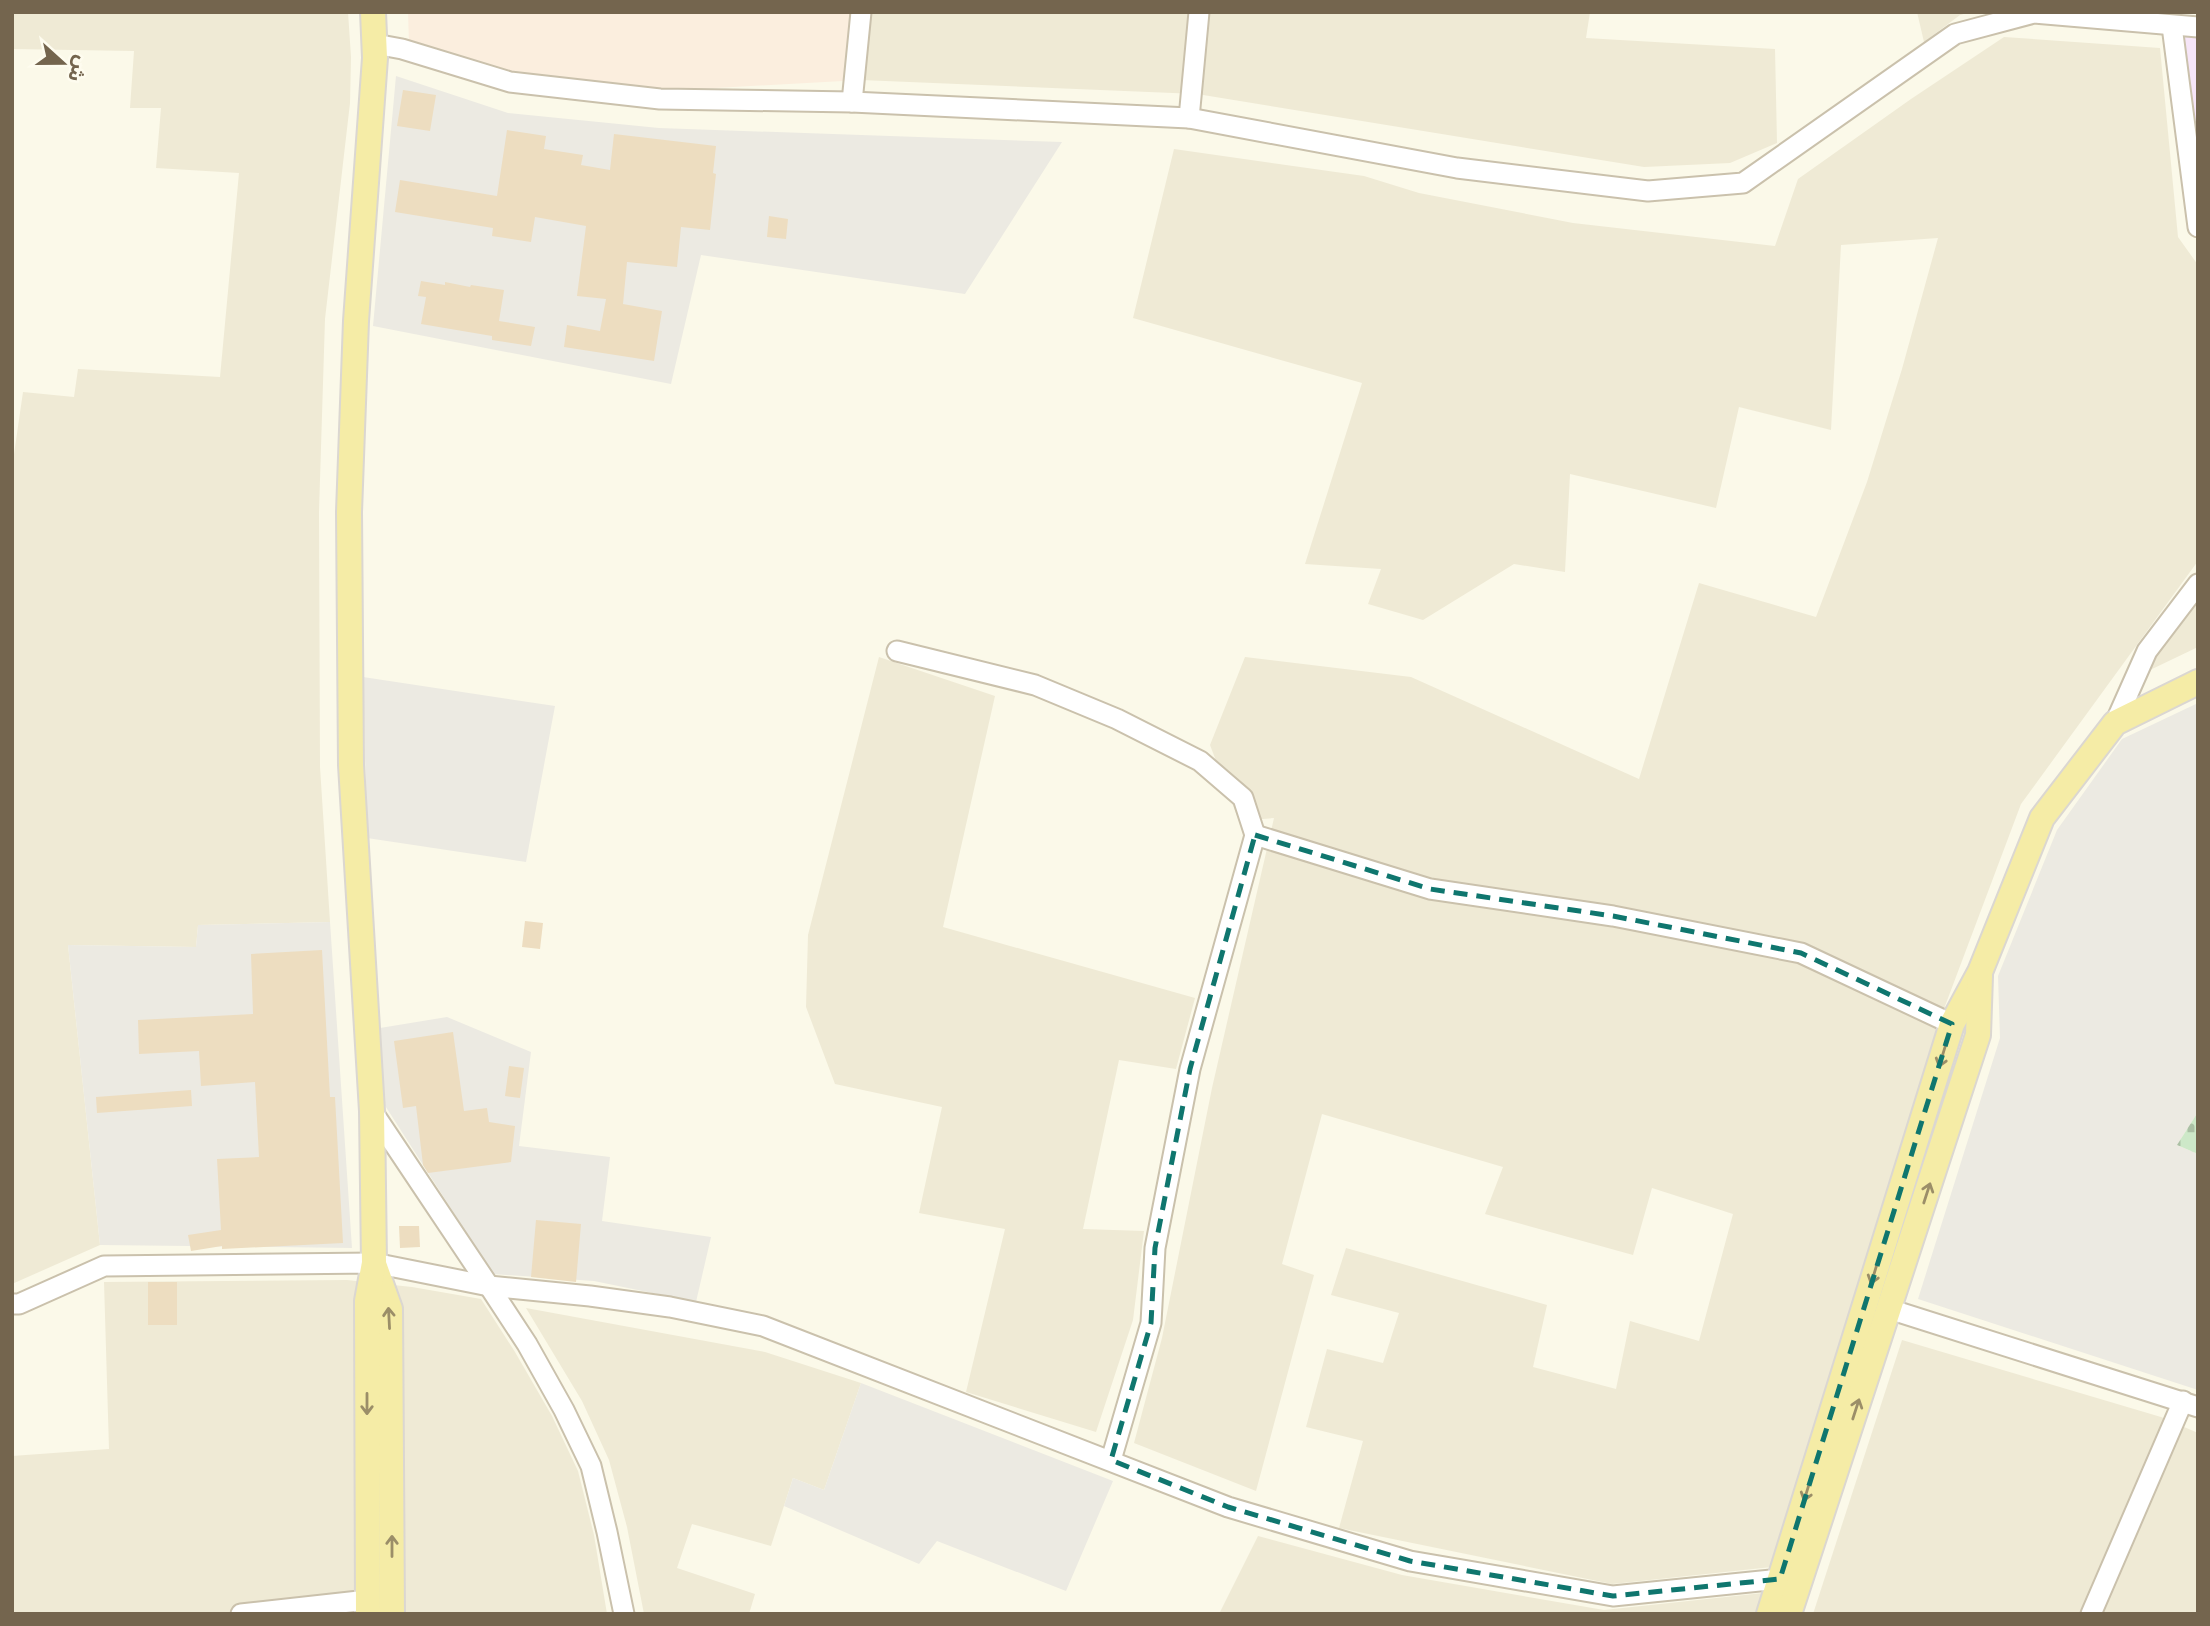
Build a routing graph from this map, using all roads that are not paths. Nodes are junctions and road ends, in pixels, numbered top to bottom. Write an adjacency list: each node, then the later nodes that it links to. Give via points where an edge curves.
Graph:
1 (373, 12): 6 (main road)
2 (861, 12): 7 (street)
3 (1199, 12): 8 (street)
4 (2172, 26): 5 (street); 8 (street, via 2034,13 1955,34 1743,183 1634,190 1457,168); 9 (street)
5 (2198, 27)
6 (375, 44): 7 (street, via 510,82 660,99); 17 (main road, via 356,321 349,512 351,765)
7 (852, 102): 8 (street)
8 (1189, 118)
9 (2198, 227)
10 (2198, 584): 13 (street, via 2147,651)
11 (897, 650): 14 (street, via 1035,685 1200,761 1243,798)
12 (2198, 682): 13 (main road)
13 (2115, 723): 15 (main road, via 2042,818)
14 (1255, 835): 16 (street, via 1430,889 1613,916 1801,954); 23 (street, via 1190,1069 1155,1248 1150,1323)
15 (1980, 972): 16 (main road); 21 (main road, one-way to 15, via 1978,1035)
16 (1952, 1024): 24 (main road, one-way to 24)
17 (372, 1111): 18 (main road); 19 (street)
18 (374, 1263): 19 (street); 20 (street, via 104,1266); 25 (main road, one-way to 25, via 366,1301); 27 (main road, one-way to 18, via 390,1309)
19 (489, 1286): 23 (street, via 670,1307 763,1326); 28 (street, via 564,1410 591,1466)
20 (12, 1304)
21 (1889, 1309): 22 (street); 24 (main road, one-way to 21)
22 (2190, 1404): 31 (street)
23 (1111, 1460): 24 (street, via 1228,1507 1424,1563 1613,1596)
24 (1791, 1577): 29 (main road); 30 (main road)
25 (368, 1607): 26 (street)
26 (241, 1614)
27 (392, 1614)
28 (624, 1614)
29 (1769, 1614)
30 (1790, 1614)
31 (2091, 1614)

